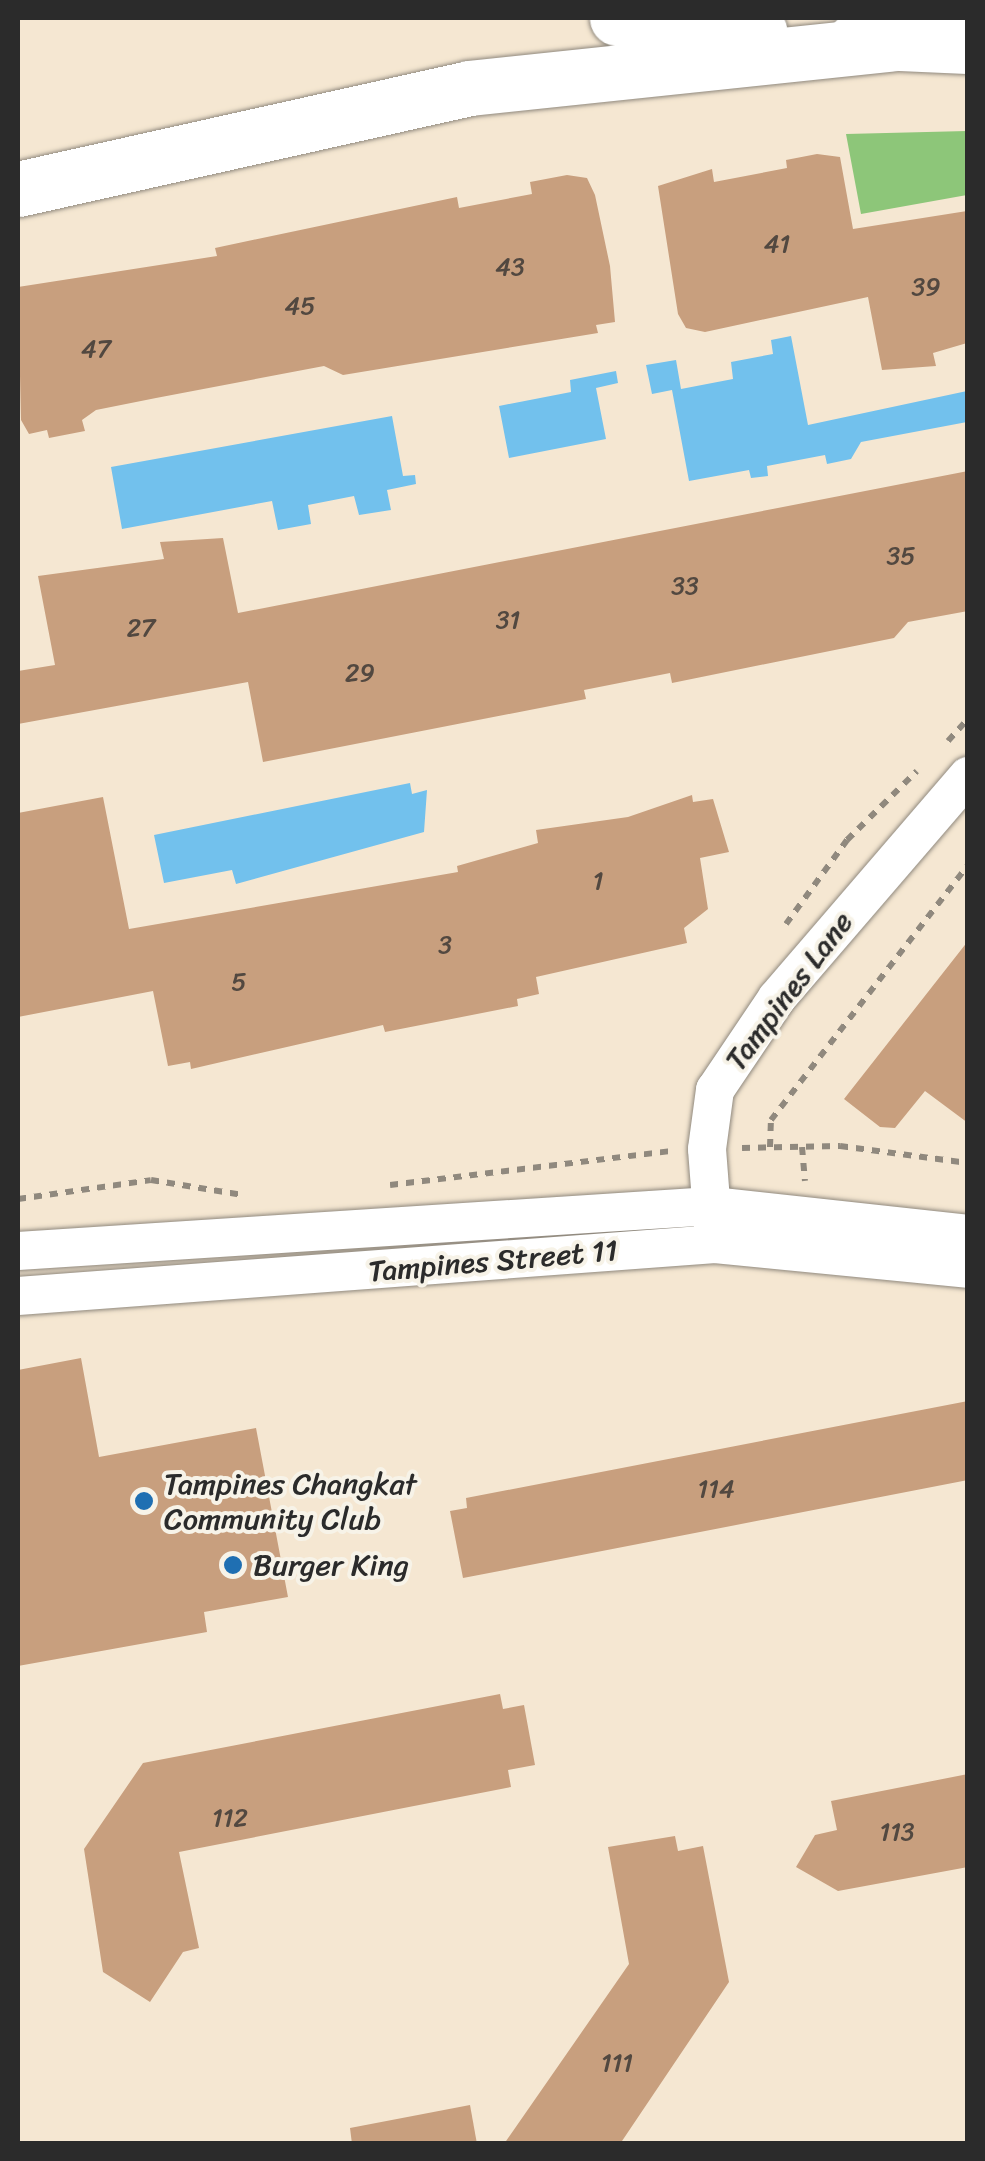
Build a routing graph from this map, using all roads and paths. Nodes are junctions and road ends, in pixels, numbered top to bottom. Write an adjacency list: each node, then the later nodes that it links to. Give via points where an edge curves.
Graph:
1 (618, 18): 2 (highway)
2 (890, 44): 3 (highway); 4 (highway, via 469,88)
3 (968, 46)
4 (18, 189)
5 (968, 776): 7 (street, Tampines Lane, via 776,998 716,1090)
6 (968, 865): 8 (path, via 771,1120)
7 (707, 1148): 8 (path); 10 (path); 13 (street, Tampines Lane)
8 (770, 1148): 9 (path)
9 (968, 1163)
10 (382, 1186)
11 (253, 1195): 12 (path, via 152,1180)
12 (18, 1198)
13 (712, 1206): 14 (street, Tampines Street 11); 15 (street, Tampines Lane); 16 (street, Tampines Street 11)
14 (968, 1234)
15 (715, 1244): 17 (street, Tampines Street 11); 18 (street, Tampines Street 11)
16 (18, 1251)
17 (968, 1269)
18 (18, 1296)

